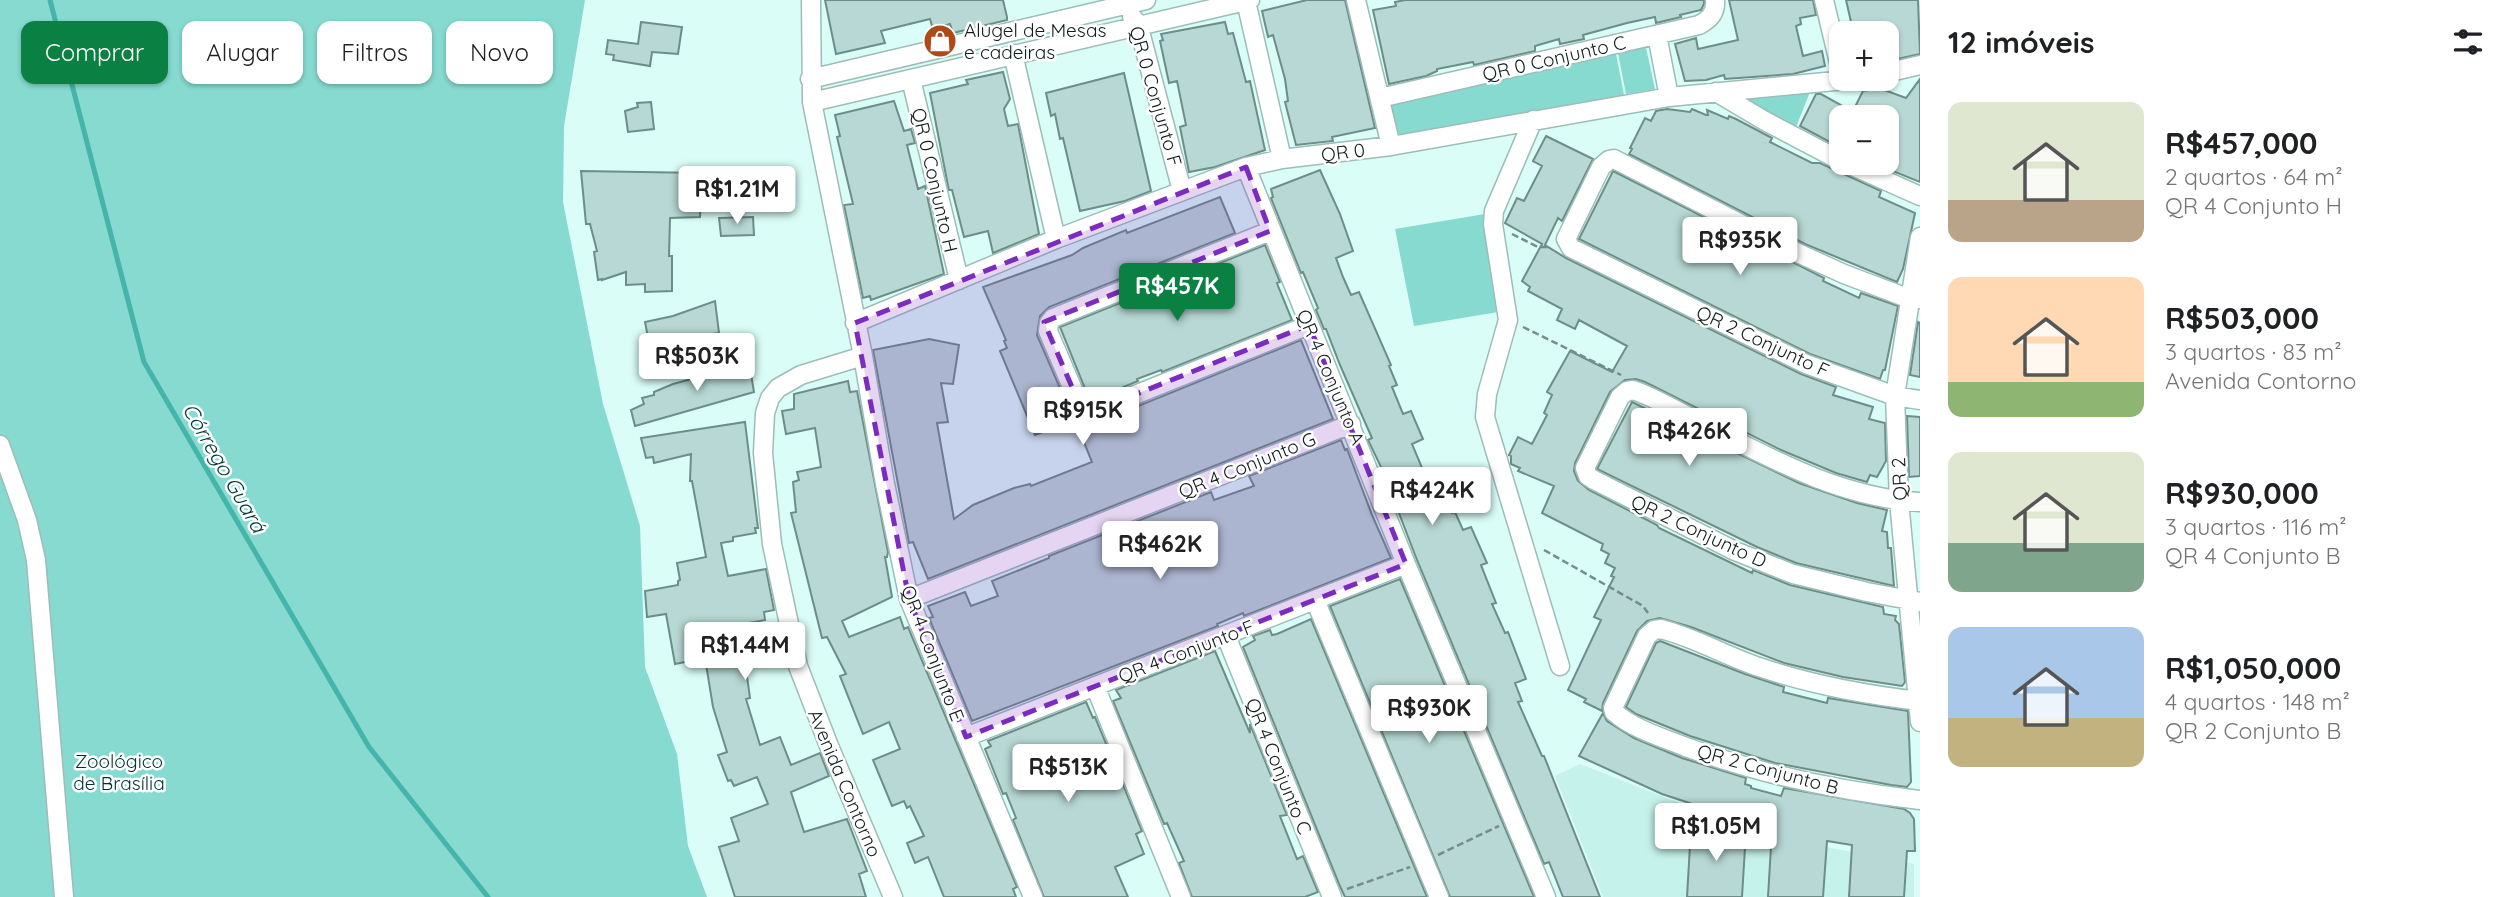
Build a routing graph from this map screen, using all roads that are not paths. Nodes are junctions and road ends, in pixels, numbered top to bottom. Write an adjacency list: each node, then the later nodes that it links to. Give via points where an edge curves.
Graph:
1 (811, 0): 14 (street, QR 4 Conjunto E)
2 (1146, 0): 6 (street)
3 (1248, 0): 9 (street); 24 (street)
4 (1356, 0): 19 (street)
5 (1824, 0): 8 (street)
6 (1121, 2): 9 (street, QR 0 Conjunto F); 14 (street)
7 (1715, 2): 10 (street, QR 0 Conjunto C, via 1709,20)
8 (1830, 21)
9 (1138, 24): 11 (street); 27 (street, QR 0 Conjunto F)
10 (1657, 35): 18 (street); 19 (street, QR 0 Conjunto C)
11 (1013, 54): 15 (street); 31 (street)
12 (1920, 65): 13 (street)
13 (1899, 70)
14 (810, 79): 20 (street, QR 4 Conjunto E)
15 (911, 79): 20 (street); 32 (street, QR 0 Conjunto H)
16 (1829, 79): 17 (street, QR 0)
17 (1716, 92): 18 (street, QR 0); 23 (street)
18 (1669, 97): 21 (street, QR 0)
19 (1380, 98): 22 (street)
20 (812, 102): 34 (street, QR 4 Conjunto E)
21 (1533, 120): 22 (street, QR 0); 48 (street, via 1494,211 1508,320 1487,394 1485,418)
22 (1391, 146): 24 (street, QR 0)
23 (1829, 155)
24 (1282, 159): 25 (street, QR 0)
25 (1246, 167): 27 (street, QR 0); 29 (street, QR 4 Conjunto A)
26 (1872, 175): 28 (street)
27 (1182, 191): 31 (street, QR 0)
28 (1920, 196)
29 (1270, 231): 35 (street, QR 4 Conjunto A); 35 (street, via 1053,318 1048,331 1080,406 1090,413)
30 (1920, 237): 33 (street, QR 2)
31 (1056, 239): 32 (street, QR 0)
32 (959, 280): 34 (street, QR 0)
33 (1915, 299): 37 (street, QR 2); 37 (street, QR 2 Conjunto F, via 1800,254 1614,159 1601,167 1567,234 1571,248 1807,364)
34 (855, 323): 36 (street, QR 4 Conjunto E)
35 (1309, 325): 39 (street, QR 4 Conjunto A)
36 (863, 356): 44 (street, QR 4 Conjunto E); 55 (street, Avenida Contorno, via 801,375 778,388 765,413 763,453 772,544 798,666)
37 (1895, 396): 38 (street, QR 2 Conjunto F); 41 (street, QR 2)
38 (1920, 400)
39 (1351, 424): 43 (street, QR 4 Conjunto A); 44 (street, QR 4 Conjunto G)
40 (0, 445): 54 (street, via 36,560)
41 (1899, 501): 42 (street); 46 (street, QR 2); 46 (street, QR 2 Conjunto D, via 1794,470 1633,390 1620,397 1586,464 1588,476 1765,564)
42 (1920, 502)
43 (1406, 564): 45 (street, QR 4 Conjunto F); 60 (street, QR 4 Conjunto A)
44 (909, 599): 52 (street, QR 4 Conjunto E)
45 (1315, 600): 47 (street, QR 4 Conjunto F); 59 (street)
46 (1915, 602): 50 (street, QR 2)
47 (1226, 636): 49 (street, QR 4 Conjunto F); 58 (street, QR 4 Conjunto C)
48 (1560, 666)
49 (1095, 686): 52 (street, QR 4 Conjunto F); 57 (street)
50 (1919, 701): 51 (street, QR 2); 53 (street, QR 2 Conjunto B, via 1807,681 1654,630 1613,708 1618,716 1667,740 1726,762 1818,786)
51 (1920, 722)
52 (966, 737): 56 (street, QR 4 Conjunto E)
53 (1920, 800)
54 (64, 897)
55 (893, 897)
56 (1032, 897)
57 (1181, 897)
58 (1332, 897)
59 (1440, 897)
60 (1546, 897)

